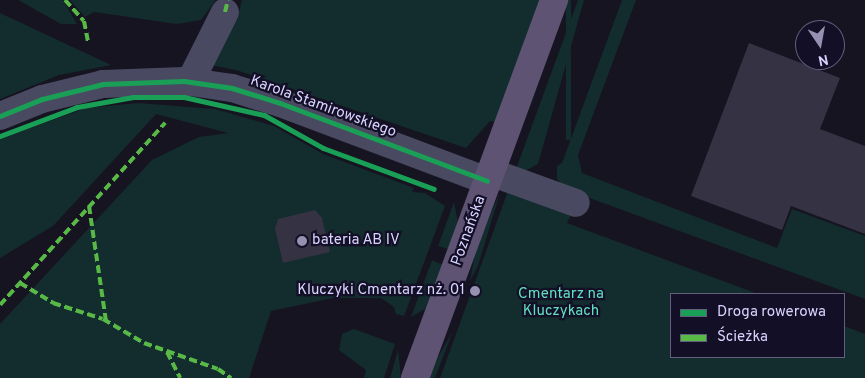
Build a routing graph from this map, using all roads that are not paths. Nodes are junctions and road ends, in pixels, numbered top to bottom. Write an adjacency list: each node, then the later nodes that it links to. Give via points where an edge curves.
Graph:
1 (554, 0): 5 (main road, Poznańska)
2 (225, 12): 3 (street)
3 (190, 82): 4 (street, Karola Stamirowskiego, via 103,84 42,99); 5 (street, Karola Stamirowskiego, via 232,88 280,103)
4 (0, 116)
5 (489, 177): 6 (street, Karola Stamirowskiego); 7 (main road, Poznańska)
6 (576, 203)
7 (415, 378)

